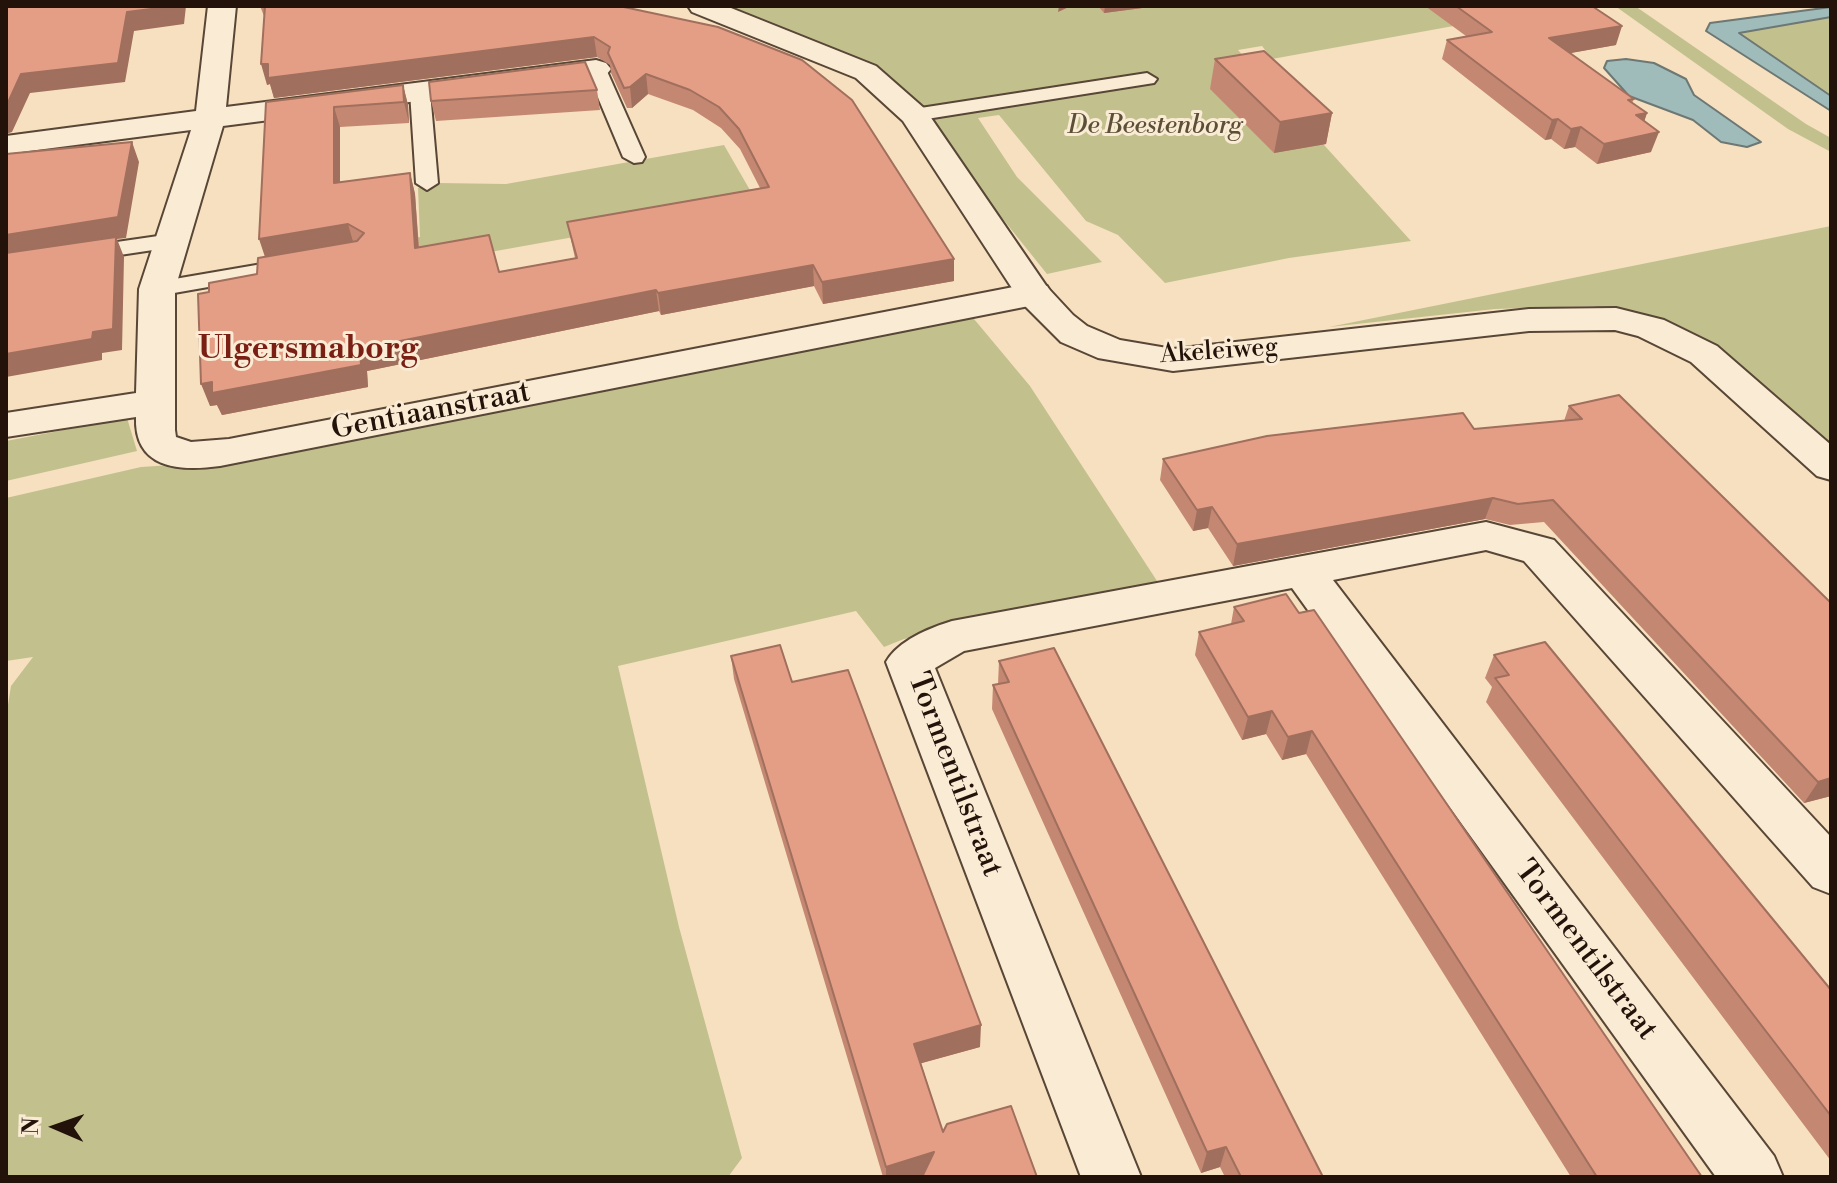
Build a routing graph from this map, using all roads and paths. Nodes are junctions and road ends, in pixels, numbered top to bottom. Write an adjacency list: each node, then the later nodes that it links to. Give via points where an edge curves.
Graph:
1 (222, 6): 7 (street, Gentiaanstraat)
2 (702, 6): 6 (street, Akeleiweg, via 866,72)
3 (596, 69): 5 (street); 9 (lane)
4 (1147, 79): 6 (lane)
5 (420, 92): 7 (street); 10 (lane)
6 (914, 115): 15 (street, Akeleiweg)
7 (210, 119): 8 (street); 11 (street, Gentiaanstraat)
8 (6, 145)
9 (634, 157)
10 (427, 183)
11 (172, 241): 13 (lane); 14 (street, Gentiaanstraat)
12 (324, 261): 14 (lane)
13 (6, 265)
14 (157, 289): 16 (street, Gentiaanstraat)
15 (1034, 294): 16 (street, Gentiaanstraat, via 208,455 177,454 157,443); 18 (street, Akeleiweg, via 1074,334 1111,350 1153,359 1193,359 1529,320 1616,319 1651,328 1704,354)
16 (155, 402): 17 (street)
17 (6, 425)
18 (1831, 467)
19 (1303, 571): 20 (street, Tormentilstraat, via 1486,536 1539,550); 21 (street, Tormentilstraat, via 952,637 909,662); 22 (street, Tormentilstraat)
20 (1831, 872)
21 (1111, 1177)
22 (1753, 1177)

